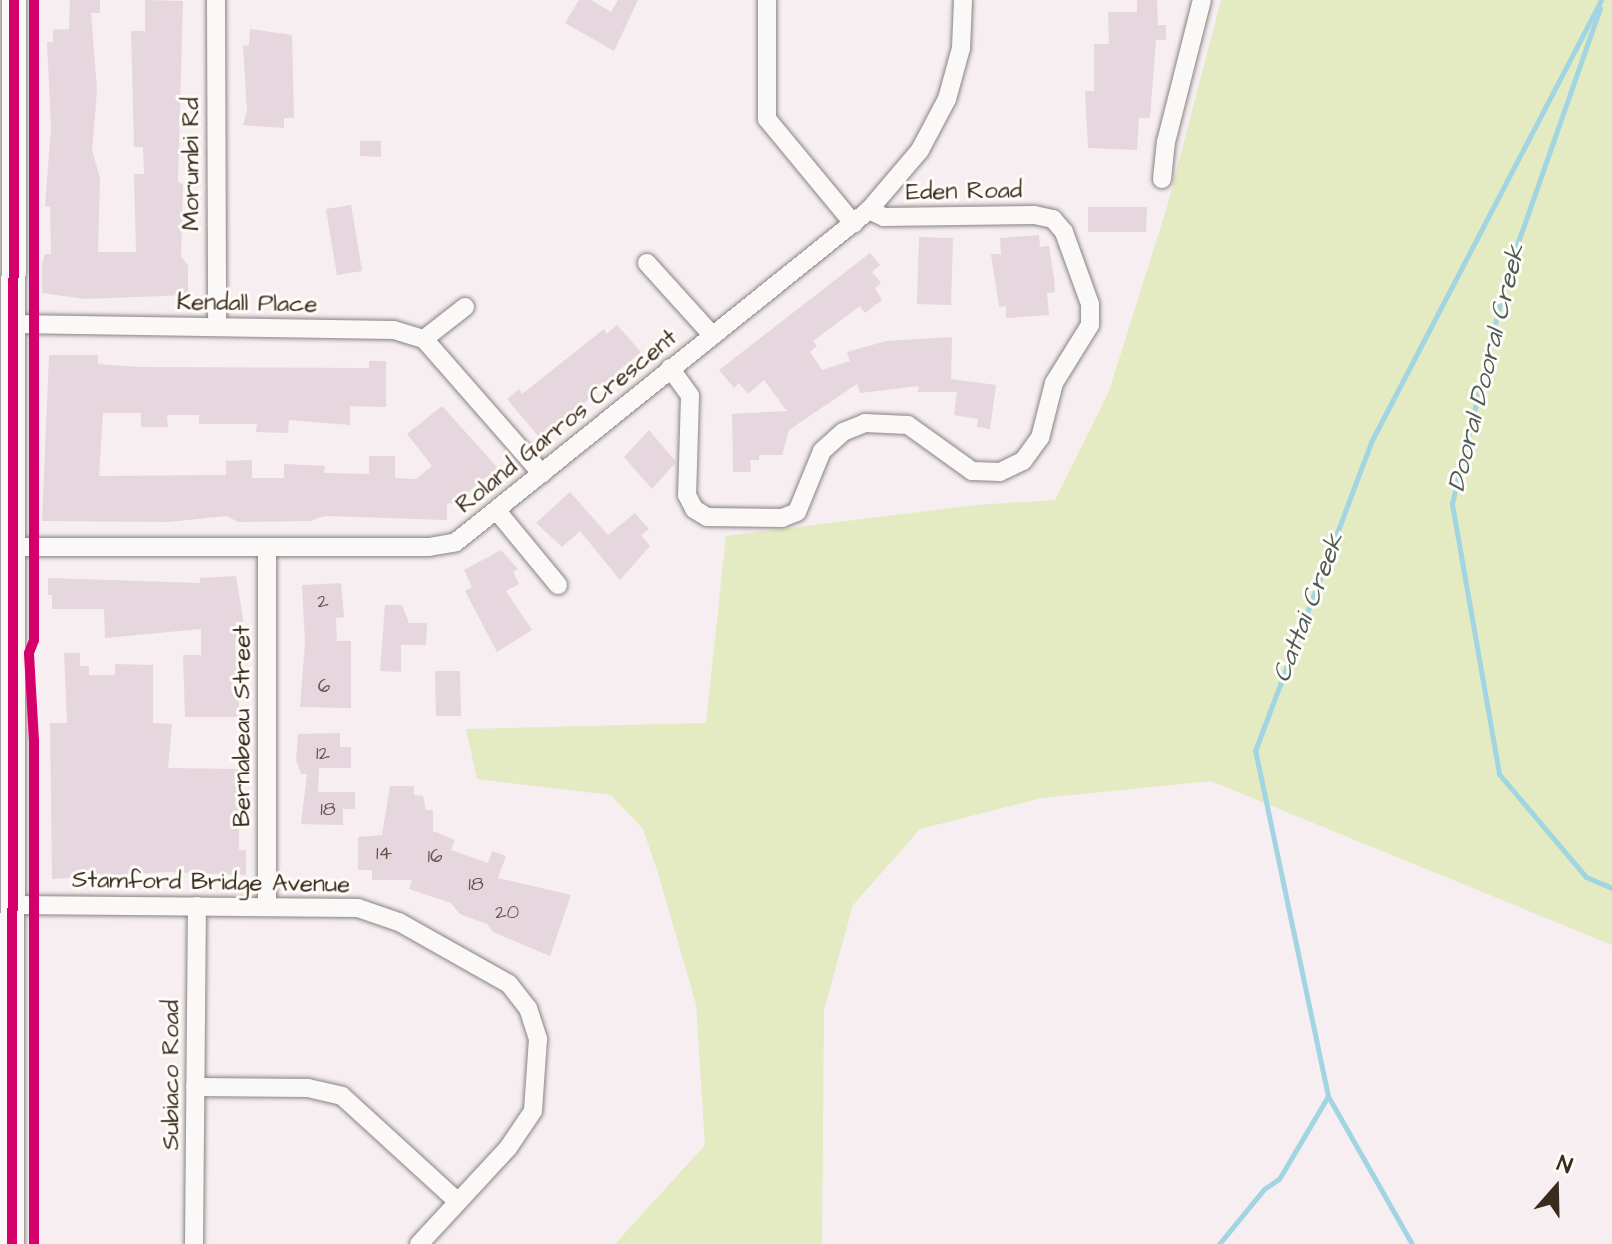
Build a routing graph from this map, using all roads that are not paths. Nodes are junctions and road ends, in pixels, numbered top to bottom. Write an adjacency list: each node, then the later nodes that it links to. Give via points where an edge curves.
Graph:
1 (14, 0): 6 (street)
2 (216, 0): 12 (street, Morumbi Rd)
3 (767, 0): 9 (street, via 767,119)
4 (963, 0): 8 (street, Roland Garros Crescent, via 961,48 947,99 920,150)
5 (1202, 0): 7 (street, via 1166,142)
6 (7, 165): 14 (street)
7 (1162, 179)
8 (869, 210): 9 (street, Roland Garros Crescent); 16 (street, Eden Road, via 884,217 1034,215 1053,219 1064,232 1090,304 1090,325 1054,383 1040,438 1023,461 1000,472 972,471 908,425 865,423 843,432 822,451 797,512 782,518 707,517 694,509 687,495 690,396)
9 (854, 224): 13 (street, Roland Garros Crescent)
10 (647, 263): 13 (street)
11 (465, 307): 15 (street)
12 (217, 327): 14 (street, Kendall Place); 15 (street, Kendall Place, via 394,330)
13 (712, 335): 16 (street, Roland Garros Crescent)
14 (9, 339): 19 (street)
15 (424, 339): 17 (street)
16 (670, 368): 17 (street, Roland Garros Crescent)
17 (542, 474): 18 (street, Roland Garros Crescent)
18 (497, 511): 20 (street, Roland Garros Crescent, via 443,546); 21 (street)
19 (8, 529): 20 (street, Roland Garros Crescent); 22 (street)
20 (267, 547): 24 (street, Bernabeau Street)
21 (558, 585)
22 (6, 796): 23 (street)
23 (14, 905): 25 (street, Stamford Bridge Avenue); 26 (street)
24 (267, 905): 25 (street, Stamford Bridge Avenue); 28 (street, Stamford Bridge Avenue, via 371,911 495,974 520,995 538,1039 537,1100 519,1134)
25 (197, 906): 27 (street, Subiaco Road)
26 (7, 973): 29 (street)
27 (195, 1087): 28 (street, via 308,1088 342,1096); 30 (street, Subiaco Road)
28 (458, 1202): 31 (street, Stamford Bridge Avenue)
29 (12, 1244)
30 (194, 1244)
31 (419, 1244)

